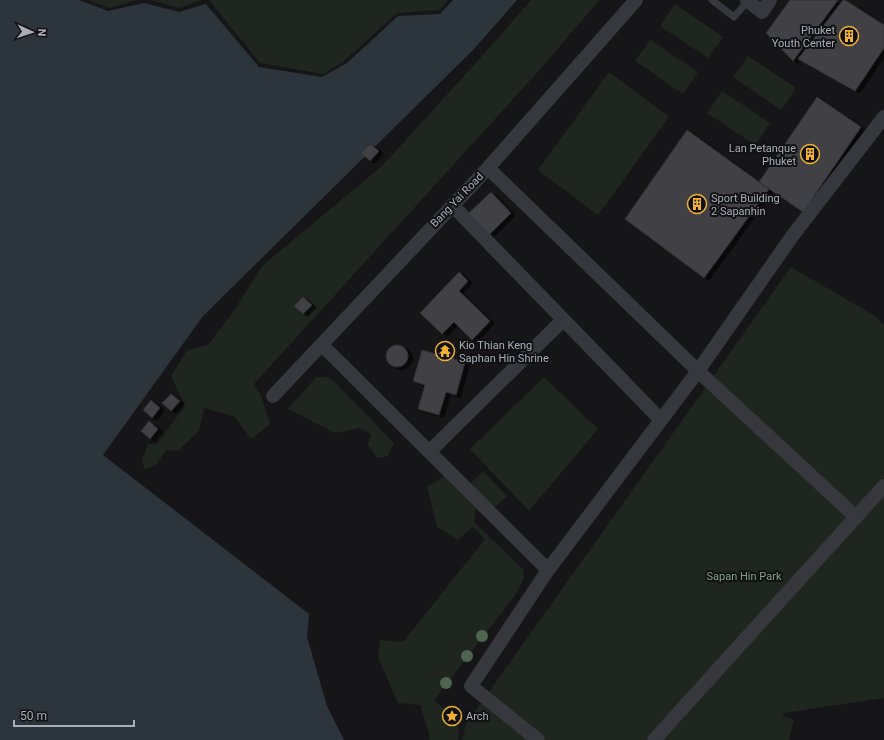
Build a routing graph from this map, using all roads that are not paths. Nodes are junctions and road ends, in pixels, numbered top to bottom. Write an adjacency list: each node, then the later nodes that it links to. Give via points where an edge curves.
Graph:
1 (636, 0): 6 (street, Bang Yai Road)
2 (712, 0): 3 (lane, via 734,17)
3 (748, 0): 4 (street, via 762,12)
4 (770, 0)
5 (884, 117): 10 (street, via 793,235)
6 (488, 168): 7 (street, Bang Yai Road); 10 (street)
7 (452, 205): 8 (street); 9 (street, Bang Yai Road)
8 (564, 320): 12 (street); 13 (street)
9 (322, 344): 11 (street, Bang Yai Road); 13 (street)
10 (698, 371): 12 (street); 15 (street)
11 (273, 396)
12 (661, 420): 16 (street)
13 (430, 451): 16 (street)
14 (884, 486): 15 (street)
15 (856, 517): 18 (street)
16 (548, 570): 17 (street, via 471,686)
17 (538, 740)
18 (654, 740)

